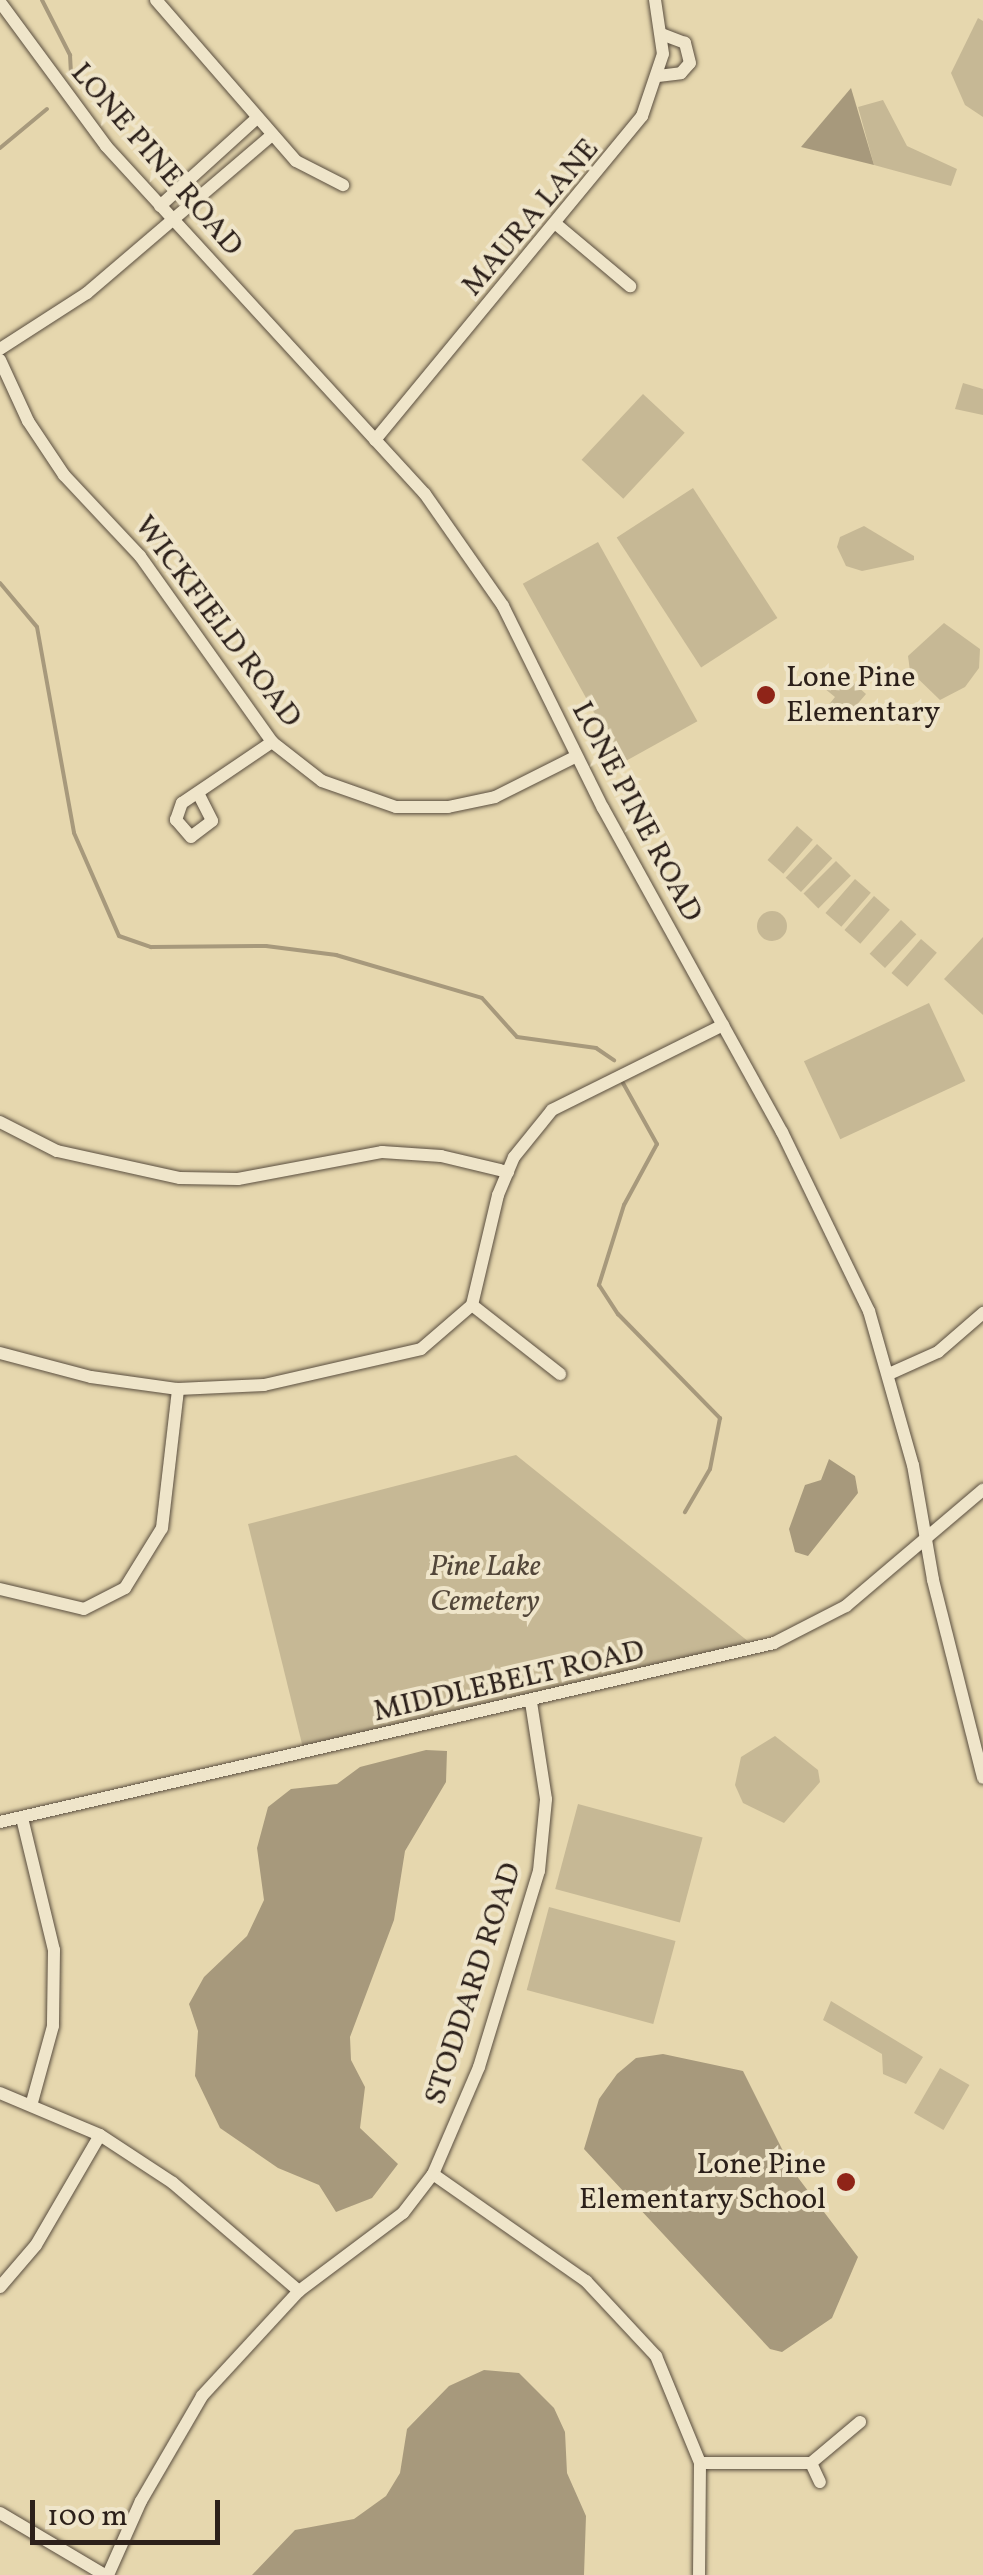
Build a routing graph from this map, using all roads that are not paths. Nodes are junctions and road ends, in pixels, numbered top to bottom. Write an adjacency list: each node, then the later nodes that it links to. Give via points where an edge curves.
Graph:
1 (156, 0): 6 (street)
2 (655, 0): 4 (street, MAURA LANE)
3 (0, 2): 9 (street, LONE PINE ROAD, via 73,107)
4 (662, 34): 5 (street, MAURA LANE); 5 (street, via 685,43 690,63 680,73)
5 (658, 76): 11 (street, MAURA LANE, via 621,148)
6 (256, 118): 7 (street); 9 (street)
7 (272, 136): 8 (street, via 296,161); 10 (street)
8 (343, 185)
9 (160, 206): 10 (street, LONE PINE ROAD)
10 (174, 221): 13 (street, via 88,293); 15 (street, LONE PINE ROAD)
11 (556, 224): 12 (street); 15 (street, MAURA LANE)
12 (630, 286)
13 (0, 349)
14 (0, 360): 16 (street, WICKFIELD ROAD, via 28,421 64,474 140,556)
15 (375, 440): 17 (street, LONE PINE ROAD, via 484,574)
16 (272, 742): 17 (street, WICKFIELD ROAD, via 341,791 422,808 495,797); 18 (street)
17 (576, 757): 19 (street, LONE PINE ROAD)
18 (198, 793)
19 (722, 1024): 21 (street, via 552,1110); 26 (street, LONE PINE ROAD, via 850,1264)
20 (0, 1122): 21 (street, via 56,1152 180,1178 238,1179 382,1152 441,1156)
21 (508, 1172): 22 (street)
22 (472, 1305): 25 (street); 27 (street, via 421,1349 350,1370)
23 (983, 1312): 26 (street, via 938,1352)
24 (0, 1353): 27 (street)
25 (560, 1374)
26 (889, 1374): 29 (street, LONE PINE ROAD)
27 (178, 1390): 30 (street, via 162,1528 126,1588 84,1609)
28 (983, 1490): 29 (street, MIDDLEBELT ROAD)
29 (925, 1541): 31 (street, MIDDLEBELT ROAD, via 846,1606 774,1643); 32 (street, LONE PINE ROAD)
30 (0, 1589)
31 (532, 1702): 34 (street, MIDDLEBELT ROAD); 39 (street, STODDARD ROAD, via 546,1798 540,1871 479,2067)
32 (976, 1738): 33 (street, LONE PINE ROAD)
33 (983, 1778)
34 (22, 1818): 35 (street, MIDDLEBELT ROAD); 37 (street, via 54,1950 53,2026)
35 (0, 1822)
36 (0, 2094): 37 (street)
37 (32, 2102): 38 (street)
38 (100, 2135): 40 (street, via 36,2245); 41 (street, via 174,2183)
39 (433, 2174): 41 (street, STODDARD ROAD, via 404,2214); 43 (street, via 580,2275 639,2332 674,2390)
40 (0, 2286)
41 (298, 2291): 47 (street, STODDARD ROAD, via 202,2396)
42 (860, 2422): 44 (street)
43 (700, 2463): 44 (street); 48 (street)
44 (811, 2463): 45 (street)
45 (820, 2482)
46 (0, 2513): 47 (street)
47 (106, 2575)
48 (699, 2575)

